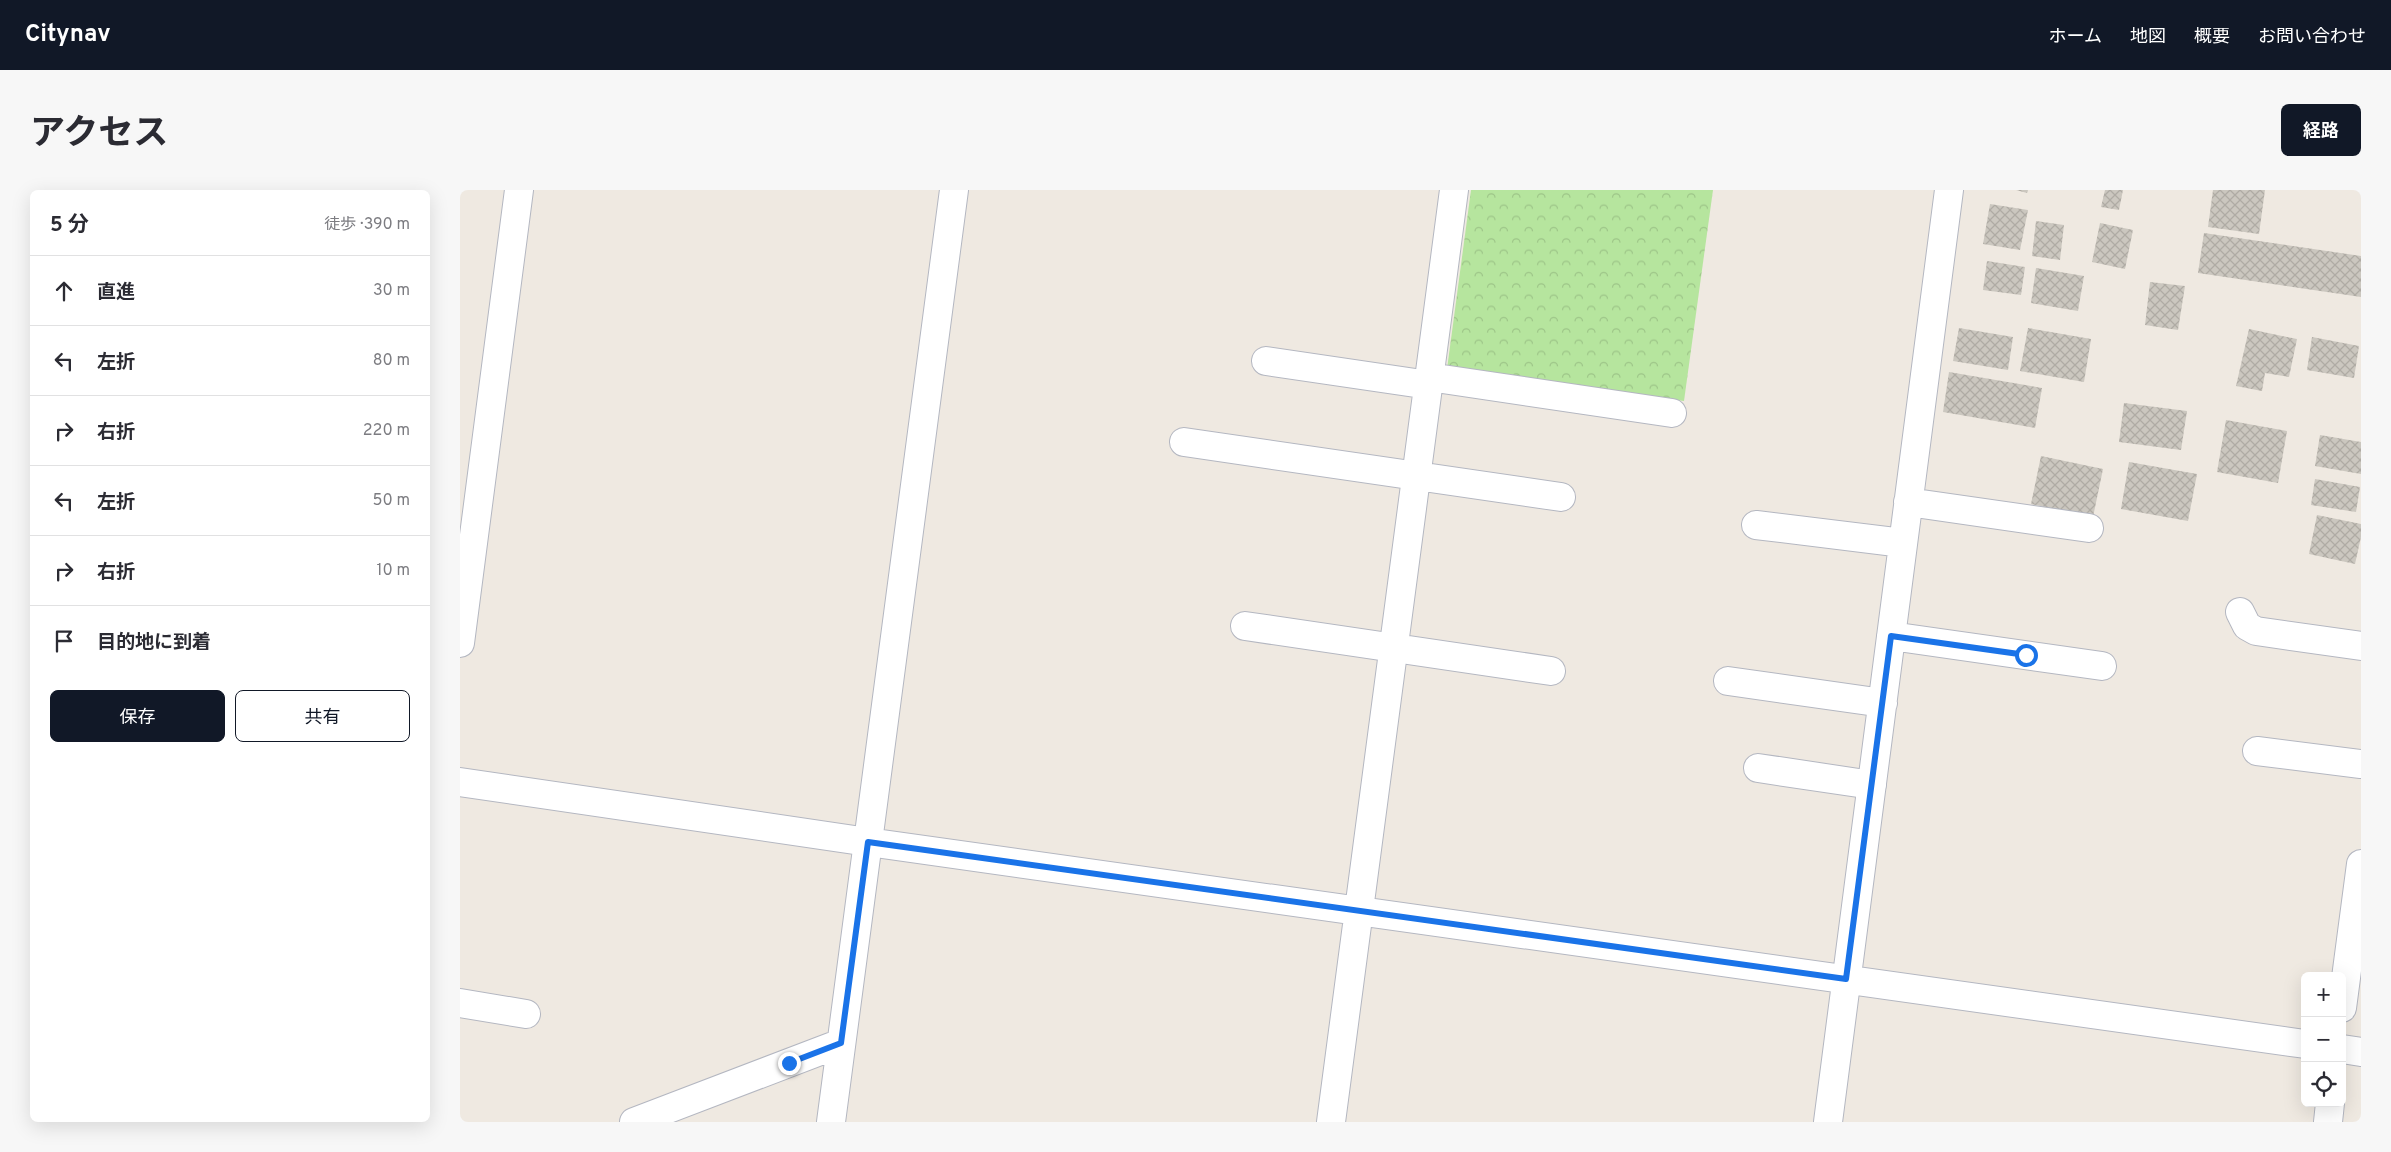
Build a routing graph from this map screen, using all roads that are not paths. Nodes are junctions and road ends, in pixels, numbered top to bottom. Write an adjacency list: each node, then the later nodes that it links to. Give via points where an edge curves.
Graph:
1 (519, 190): 18 (street)
2 (954, 190): 30 (street)
3 (1454, 190): 6 (street)
4 (1949, 190): 11 (street)
5 (1266, 361): 6 (street)
6 (1429, 381): 7 (street); 9 (street)
7 (1672, 413)
8 (1184, 442): 9 (street)
9 (1417, 476): 10 (street); 20 (street)
10 (1561, 497)
11 (1908, 502): 13 (street); 14 (street)
12 (1756, 525): 14 (street)
13 (2089, 528)
14 (1903, 543): 17 (street)
15 (2240, 612): 19 (street, via 2247,626 2256,631)
16 (1245, 626): 20 (street)
17 (1891, 636): 21 (street); 24 (street)
18 (460, 643)
19 (2361, 646)
20 (1393, 648): 22 (street); 32 (street)
21 (2102, 666)
22 (1551, 671)
23 (1728, 682): 24 (street)
24 (1882, 703): 29 (street)
25 (2258, 751): 26 (street)
26 (2361, 764)
27 (1758, 768): 29 (street)
28 (460, 782): 30 (street)
29 (1872, 785): 34 (street)
30 (868, 842): 32 (street); 37 (street)
31 (2361, 864): 33 (street)
32 (1359, 911): 34 (street); 44 (street)
33 (2346, 978)
34 (1846, 979): 38 (street); 45 (street)
35 (460, 1003): 36 (street)
36 (526, 1014)
37 (841, 1043): 42 (street); 43 (street)
38 (2301, 1043)
39 (2346, 1050): 40 (street)
40 (2361, 1052)
41 (2330, 1107): 46 (street)
42 (634, 1122)
43 (831, 1122)
44 (1330, 1122)
45 (1828, 1122)
46 (2328, 1122)

